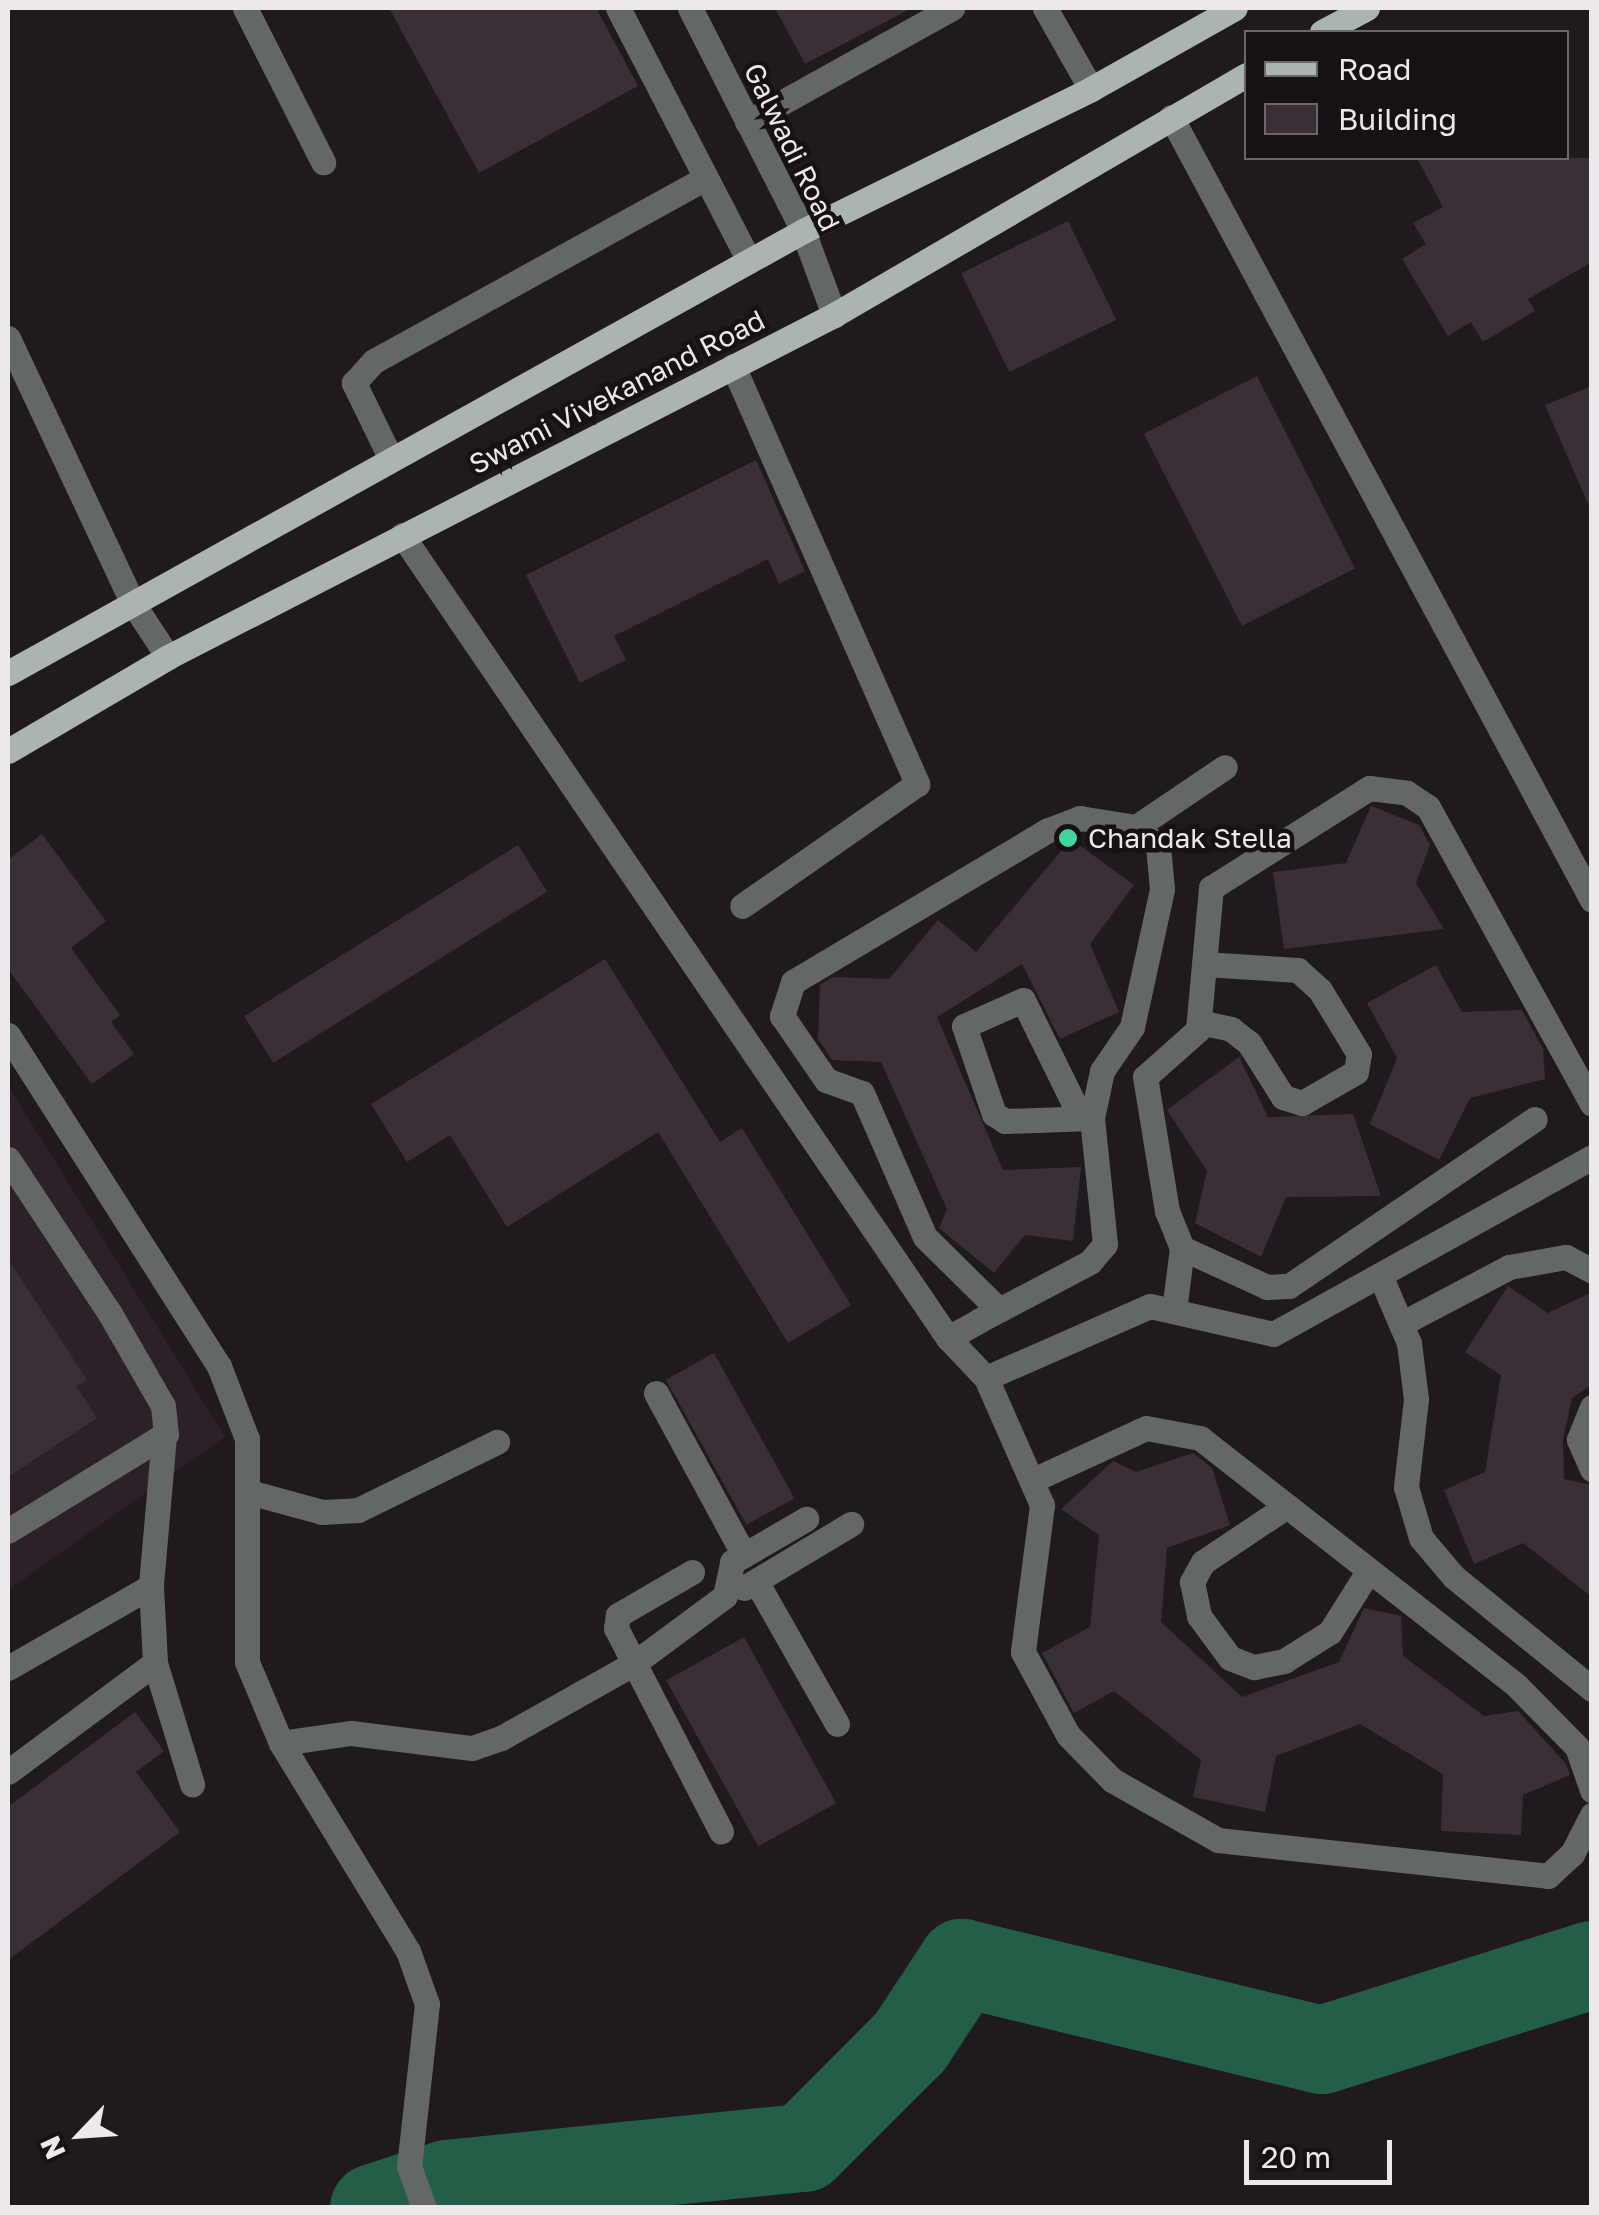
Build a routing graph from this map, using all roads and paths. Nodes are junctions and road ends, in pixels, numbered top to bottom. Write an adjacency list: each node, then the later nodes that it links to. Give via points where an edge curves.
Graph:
1 (245, 8): 13 (street)
2 (618, 8): 14 (street)
3 (690, 8): 12 (street, Galwadi Road)
4 (952, 8): 12 (street)
5 (1045, 8): 10 (street)
6 (1235, 8): 10 (main road, Swami Vivekanand Road)
7 (1367, 8): 8 (main road)
8 (1326, 30)
9 (1244, 76): 11 (main road, Swami Vivekanand Road)
10 (1091, 89): 15 (main road, Swami Vivekanand Road)
11 (1171, 117): 17 (main road, Swami Vivekanand Road); 28 (street)
12 (748, 122): 15 (street, Galwadi Road)
13 (322, 162)
14 (706, 178): 16 (street); 20 (street, via 374,360 354,383)
15 (803, 231): 16 (main road, Swami Vivekanand Road); 17 (street, Galwadi Road)
16 (748, 260): 20 (main road, Swami Vivekanand Road)
17 (834, 315): 19 (main road, Swami Vivekanand Road)
18 (8, 338): 22 (street)
19 (734, 366): 21 (main road, Swami Vivekanand Road); 29 (street, via 918,784)
20 (391, 459): 22 (main road, Swami Vivekanand Road)
21 (402, 536): 23 (main road, Swami Vivekanand Road); 44 (street)
22 (132, 602): 23 (street); 24 (main road, Swami Vivekanand Road)
23 (168, 657): 25 (main road, Swami Vivekanand Road)
24 (8, 673)
25 (8, 751)
26 (1225, 767): 27 (street)
27 (1136, 827): 34 (street, via 1158,846 1162,889 1132,1026 1102,1071); 41 (street, via 1080,818 1048,830 793,982 782,1016 826,1080 862,1093 925,1237)
28 (1592, 900)
29 (742, 906)
30 (1204, 964): 31 (street); 31 (street, via 1298,970 1320,990 1358,1054 1356,1072 1302,1103 1283,1097 1249,1044 1232,1029); 33 (street, via 1211,888 1369,788 1407,793 1428,807)
31 (1199, 1022): 38 (street, via 1145,1078 1168,1210)
32 (8, 1035): 52 (street, via 219,1366 247,1439)
33 (1592, 1104)
34 (1086, 1118): 34 (street, via 1005,1121 994,1114 964,1026 1024,1000); 41 (street, via 1105,1244 1090,1262)
35 (1536, 1119): 38 (street, via 1289,1286 1267,1288)
36 (1592, 1157): 40 (street)
37 (8, 1159): 48 (street, via 162,1406)
38 (1182, 1248): 42 (street)
39 (1592, 1272): 43 (street, via 1566,1257 1509,1267)
40 (1380, 1275): 42 (street, via 1272,1334); 43 (street)
41 (999, 1310): 44 (street)
42 (1174, 1311): 45 (street, via 1150,1306)
43 (1401, 1324): 66 (street, via 1416,1399 1406,1487 1421,1538 1454,1577)
44 (948, 1338): 45 (street)
45 (986, 1378): 51 (street)
46 (656, 1393): 57 (street)
47 (1592, 1407): 50 (street, via 1579,1440)
48 (164, 1436): 56 (street); 61 (street)
49 (497, 1442): 52 (street, via 358,1510 322,1512)
50 (1592, 1470)
51 (1034, 1480): 53 (street, via 1146,1428 1200,1438); 72 (street, via 1040,1537 1023,1652 1068,1735 1112,1780 1218,1840 1520,1875 1548,1876 1572,1854)
52 (249, 1492): 68 (street, via 247,1662)
53 (1286, 1506): 58 (street); 58 (street, via 1203,1562 1192,1582 1199,1616 1230,1658 1254,1667 1300,1652 1330,1632)
54 (806, 1519): 57 (street)
55 (851, 1524): 60 (street)
56 (8, 1531)
57 (744, 1555): 62 (street, via 732,1562)
58 (1369, 1570): 71 (street, via 1517,1686 1577,1747)
59 (692, 1572): 64 (street, via 618,1615)
60 (757, 1583): 62 (street); 67 (street)
61 (152, 1586): 63 (street); 65 (street)
62 (725, 1596): 64 (street)
63 (155, 1663): 69 (street); 70 (street)
64 (633, 1664): 68 (street, via 472,1748 351,1733); 73 (street)
65 (8, 1668)
66 (1592, 1690)
67 (837, 1724)
68 (281, 1743): 74 (street, via 408,1950 427,2004 410,2166)
69 (8, 1772)
70 (192, 1784)
71 (1592, 1790)
72 (1592, 1815)
73 (721, 1831)
74 (424, 2208)

